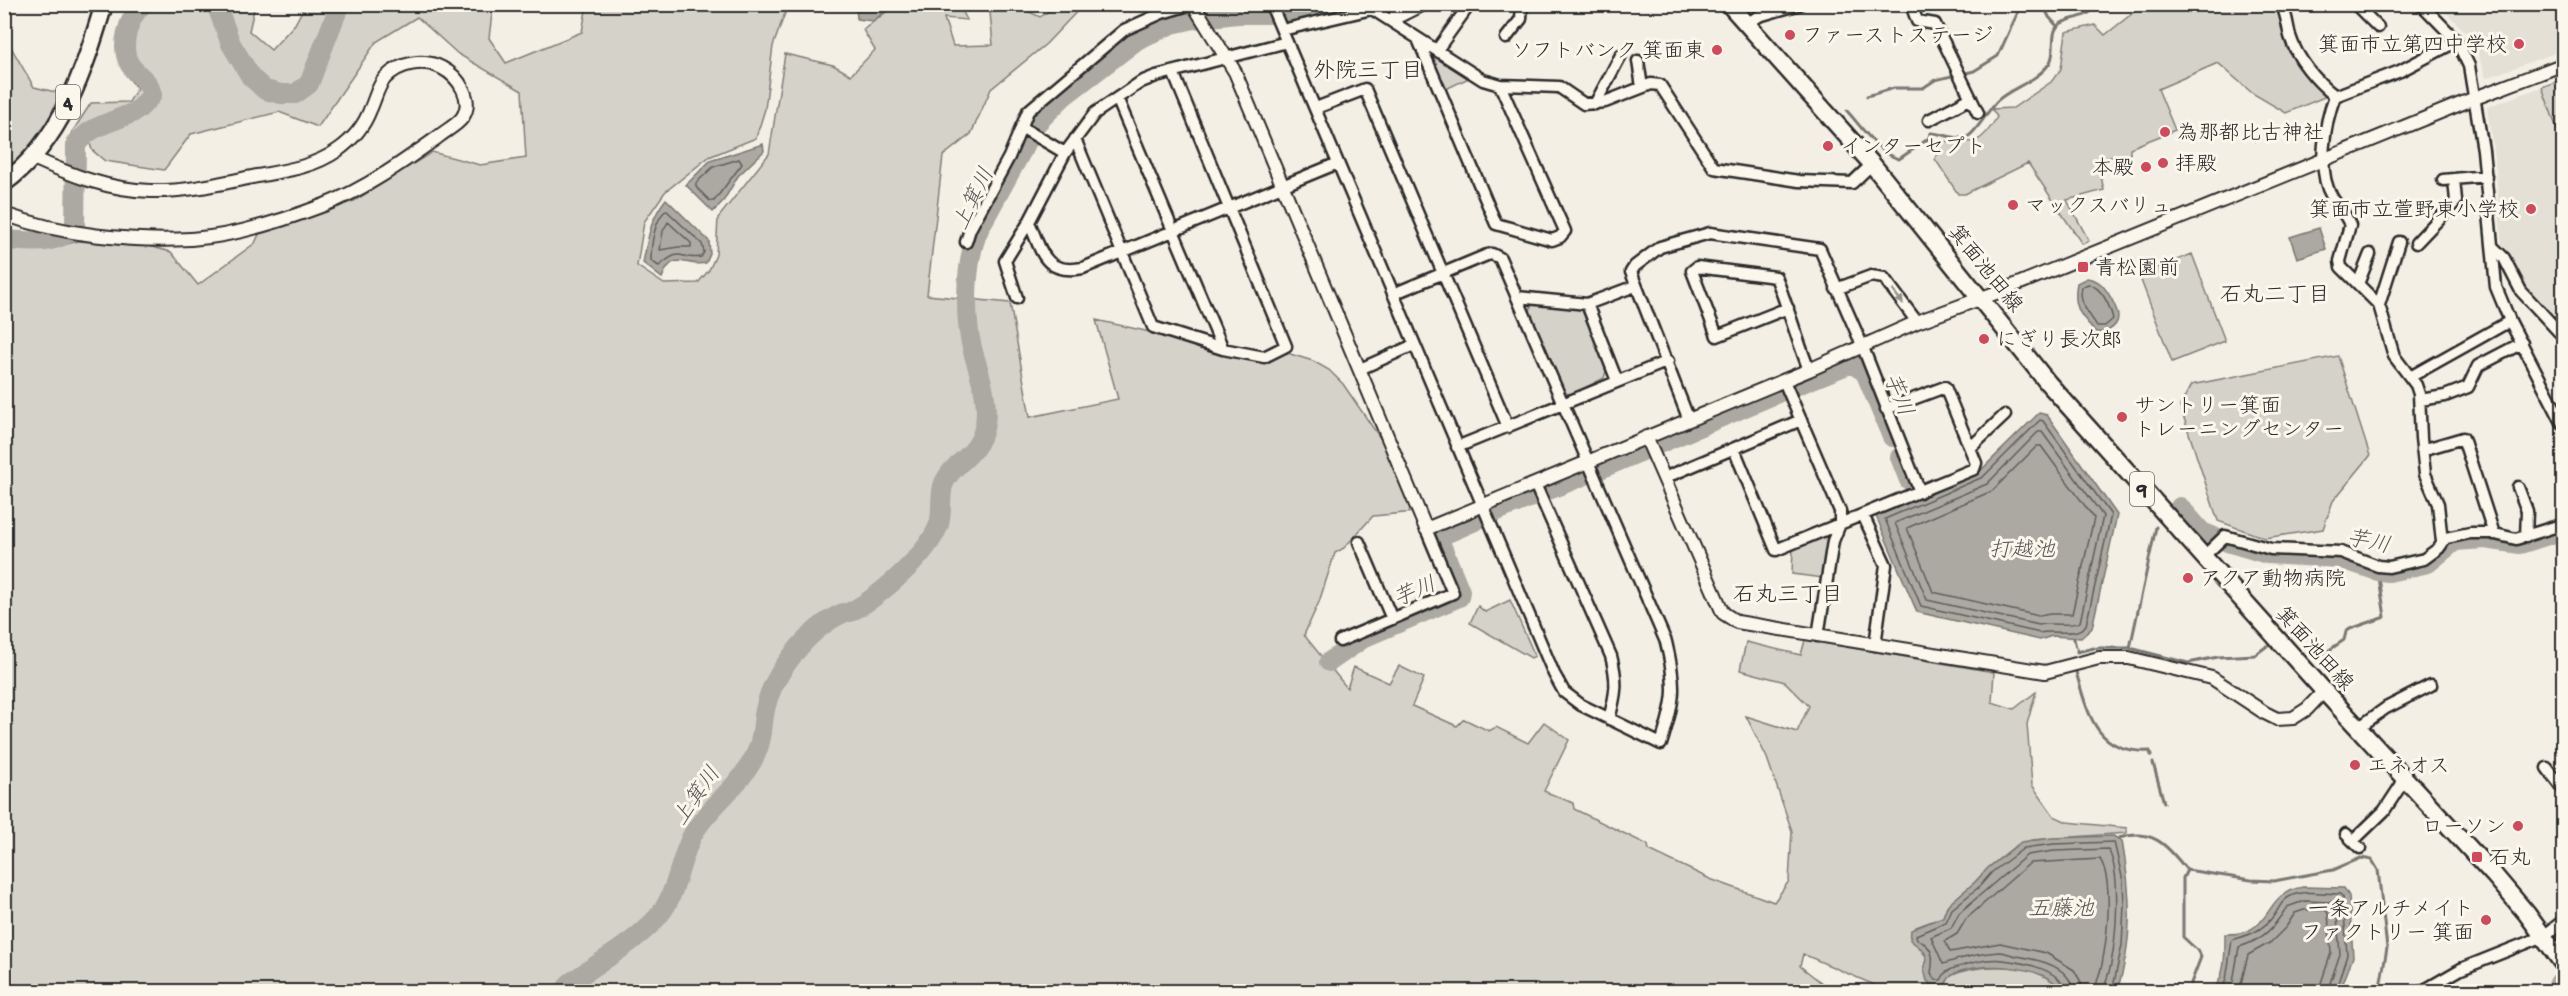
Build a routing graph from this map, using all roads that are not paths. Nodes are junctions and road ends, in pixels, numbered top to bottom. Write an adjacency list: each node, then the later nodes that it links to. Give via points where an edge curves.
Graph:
1 (104, 4): 42 (main road, 4, via 76,87)
2 (1399, 4): 14 (street)
3 (1425, 4): 14 (street)
4 (1470, 4): 22 (street)
5 (1522, 4): 19 (street, via 1521,19)
6 (1729, 4): 15 (main road, 箕面池田線 / 9)
7 (1800, 4): 15 (street)
8 (1911, 4): 32 (street, via 1917,21 1935,24)
9 (2281, 4): 30 (street, via 2291,38 2308,68)
10 (2421, 4): 20 (street)
11 (2357, 5): 16 (street)
12 (1197, 11): 24 (street); 38 (street, via 1162,13 1124,30 1028,111)
13 (1274, 12): 17 (street)
14 (1393, 20): 17 (street, via 1371,9); 18 (street)
15 (1748, 23): 44 (main road, 箕面池田線 / 9)
16 (2378, 27)
17 (1282, 30): 21 (street)
18 (1418, 38): 22 (street); 28 (street, via 1496,224 1552,240 1565,231)
19 (1506, 38)
20 (2457, 41): 30 (street, via 2400,71); 33 (street, via 2469,66)
21 (1287, 42): 24 (street); 35 (street)
22 (1437, 50): 28 (street, via 1483,80)
23 (1622, 55): 34 (street)
24 (1227, 58): 27 (street); 47 (street)
25 (1638, 61): 29 (street)
26 (2564, 64): 33 (street)
27 (1173, 72): 31 (street, via 1141,82); 48 (street)
28 (1500, 85): 34 (street, via 1558,87 1584,104)
29 (1642, 87): 34 (street); 44 (street, via 1660,85 1714,168 1799,181 1852,183)
30 (2335, 96): 41 (street, via 2325,132)
31 (1117, 98): 39 (street, via 1095,113); 51 (street)
32 (1971, 98): 36 (street); 37 (street)
33 (2475, 98): 41 (street); 45 (street)
34 (1595, 105)
35 (1316, 108): 43 (street); 58 (street, via 1365,89)
36 (1978, 113)
37 (1929, 120)
38 (1023, 129): 40 (street); 52 (street)
39 (1075, 140): 40 (street); 56 (street)
40 (1065, 153): 50 (street)
41 (2323, 160): 59 (street, via 2332,197 2350,225 2341,267); 65 (street)
42 (40, 161): 46 (main road, 4); 49 (street, via 82,179 151,191 179,190 296,169 338,150 356,134 386,78 413,63 429,63 456,78 467,105 462,118 410,157 327,204 237,232 191,239 120,237 71,231)
43 (1338, 163): 47 (street); 62 (street)
44 (1872, 165): 65 (main road, 箕面池田線 / 9)
45 (2486, 176): 54 (street, via 2449,179 2456,201); 55 (street)
46 (4, 183)
47 (1283, 185): 48 (street); 77 (street)
48 (1228, 207): 51 (street); 75 (street, via 1286,346 1264,357)
49 (4, 214)
50 (1029, 222): 56 (street, via 1045,260 1055,267 1083,268); 64 (street, via 1005,261)
51 (1174, 232): 56 (street); 75 (street)
52 (966, 242)
53 (2399, 242): 67 (street)
54 (2416, 243)
55 (2493, 247): 69 (street, via 2496,287); 71 (street, via 2504,258 2521,291 2559,332)
56 (1121, 253): 75 (street, via 1153,327)
57 (2370, 254): 59 (street)
58 (1443, 272): 62 (street); 63 (street, via 1492,254 1500,258); 89 (street)
59 (2358, 284): 67 (street)
60 (1635, 286): 61 (street, via 1631,272 1660,247 1710,233 1820,249); 66 (street); 76 (street)
61 (1836, 289): 70 (street, one-way to 70, via 1871,276 1884,278); 74 (street)
62 (1393, 294): 73 (street)
63 (1517, 297): 66 (street); 83 (street)
64 (1017, 298)
65 (1982, 298): 70 (street); 109 (main road, 箕面池田線 / 9, via 2048,384)
66 (1587, 304): 80 (street)
67 (2379, 305): 79 (street, via 2394,356)
68 (1788, 308): 68 (street, via 1776,277 1697,267 1692,271 1717,336); 78 (street)
69 (2510, 321): 72 (street); 79 (street)
70 (1917, 322): 74 (street)
71 (2564, 330)
72 (2522, 343): 82 (street, via 2478,366 2471,390); 88 (street)
73 (1414, 345): 77 (street); 91 (street)
74 (1862, 345): 78 (street); 84 (street)
75 (1223, 349)
76 (1668, 361): 80 (street); 86 (street)
77 (1360, 369): 104 (street)
78 (1809, 370): 81 (street)
79 (2410, 377): 82 (street)
80 (1617, 381): 83 (street)
81 (1784, 381): 86 (street); 87 (street)
82 (2420, 400): 94 (street)
83 (1562, 405): 89 (street); 95 (street)
84 (1886, 409): 92 (street, via 1945,387); 99 (street)
85 (2005, 415): 92 (street)
86 (1689, 420): 90 (street)
87 (1801, 420): 93 (street); 102 (street, via 1840,512)
88 (2564, 426)
89 (1508, 427): 91 (street)
90 (1649, 444): 95 (street); 96 (street)
91 (1457, 447): 100 (street)
92 (1970, 448): 99 (street, via 1976,463 1974,469)
93 (1734, 449): 96 (street); 102 (street, via 1776,550)
94 (2422, 450): 105 (street, via 2463,438); 108 (street, via 2425,474 2438,504)
95 (1587, 462): 97 (street); 116 (street, via 1666,642 1673,672 1673,705 1661,744)
96 (1664, 478): 111 (street, via 1723,613 1737,622)
97 (1535, 483): 100 (street); 116 (street, via 1611,656 1616,692)
98 (2518, 487): 106 (street, via 2527,511)
99 (1920, 492): 101 (street)
100 (1482, 506): 104 (street); 116 (street, via 1564,692)
101 (1863, 515): 102 (street); 113 (street, via 1886,565)
102 (1840, 524): 111 (street, via 1833,542)
103 (2564, 524): 106 (street)
104 (1426, 529): 110 (street, via 1453,593)
105 (2494, 534): 106 (street, via 2512,539); 108 (street, via 2461,534)
106 (2526, 537)
107 (1359, 542): 110 (street)
108 (2442, 542): 109 (street, via 2424,558 2389,567 2341,552 2271,549 2229,536 2221,538)
109 (2203, 557): 115 (main road, 箕面池田線 / 9)
110 (1392, 619): 112 (street)
111 (1818, 636): 113 (street)
112 (1340, 640)
113 (1875, 645): 115 (street, via 2045,672 2099,658 2129,658 2212,678 2277,719 2293,718)
114 (2431, 685): 117 (street, via 2386,708)
115 (2324, 692): 117 (main road, 箕面池田線 / 9)
116 (1609, 719)
117 (2358, 728): 119 (main road, 箕面池田線 / 9)
118 (2547, 768): 120 (street)
119 (2405, 779): 121 (street, via 2384,811); 123 (main road, 箕面池田線 / 9)
120 (2564, 790)
121 (2353, 841)
122 (2564, 920): 123 (street)
123 (2544, 936): 124 (main road, 箕面池田線 / 9); 125 (street, via 2461,969)
124 (2564, 965)
125 (2421, 992)

